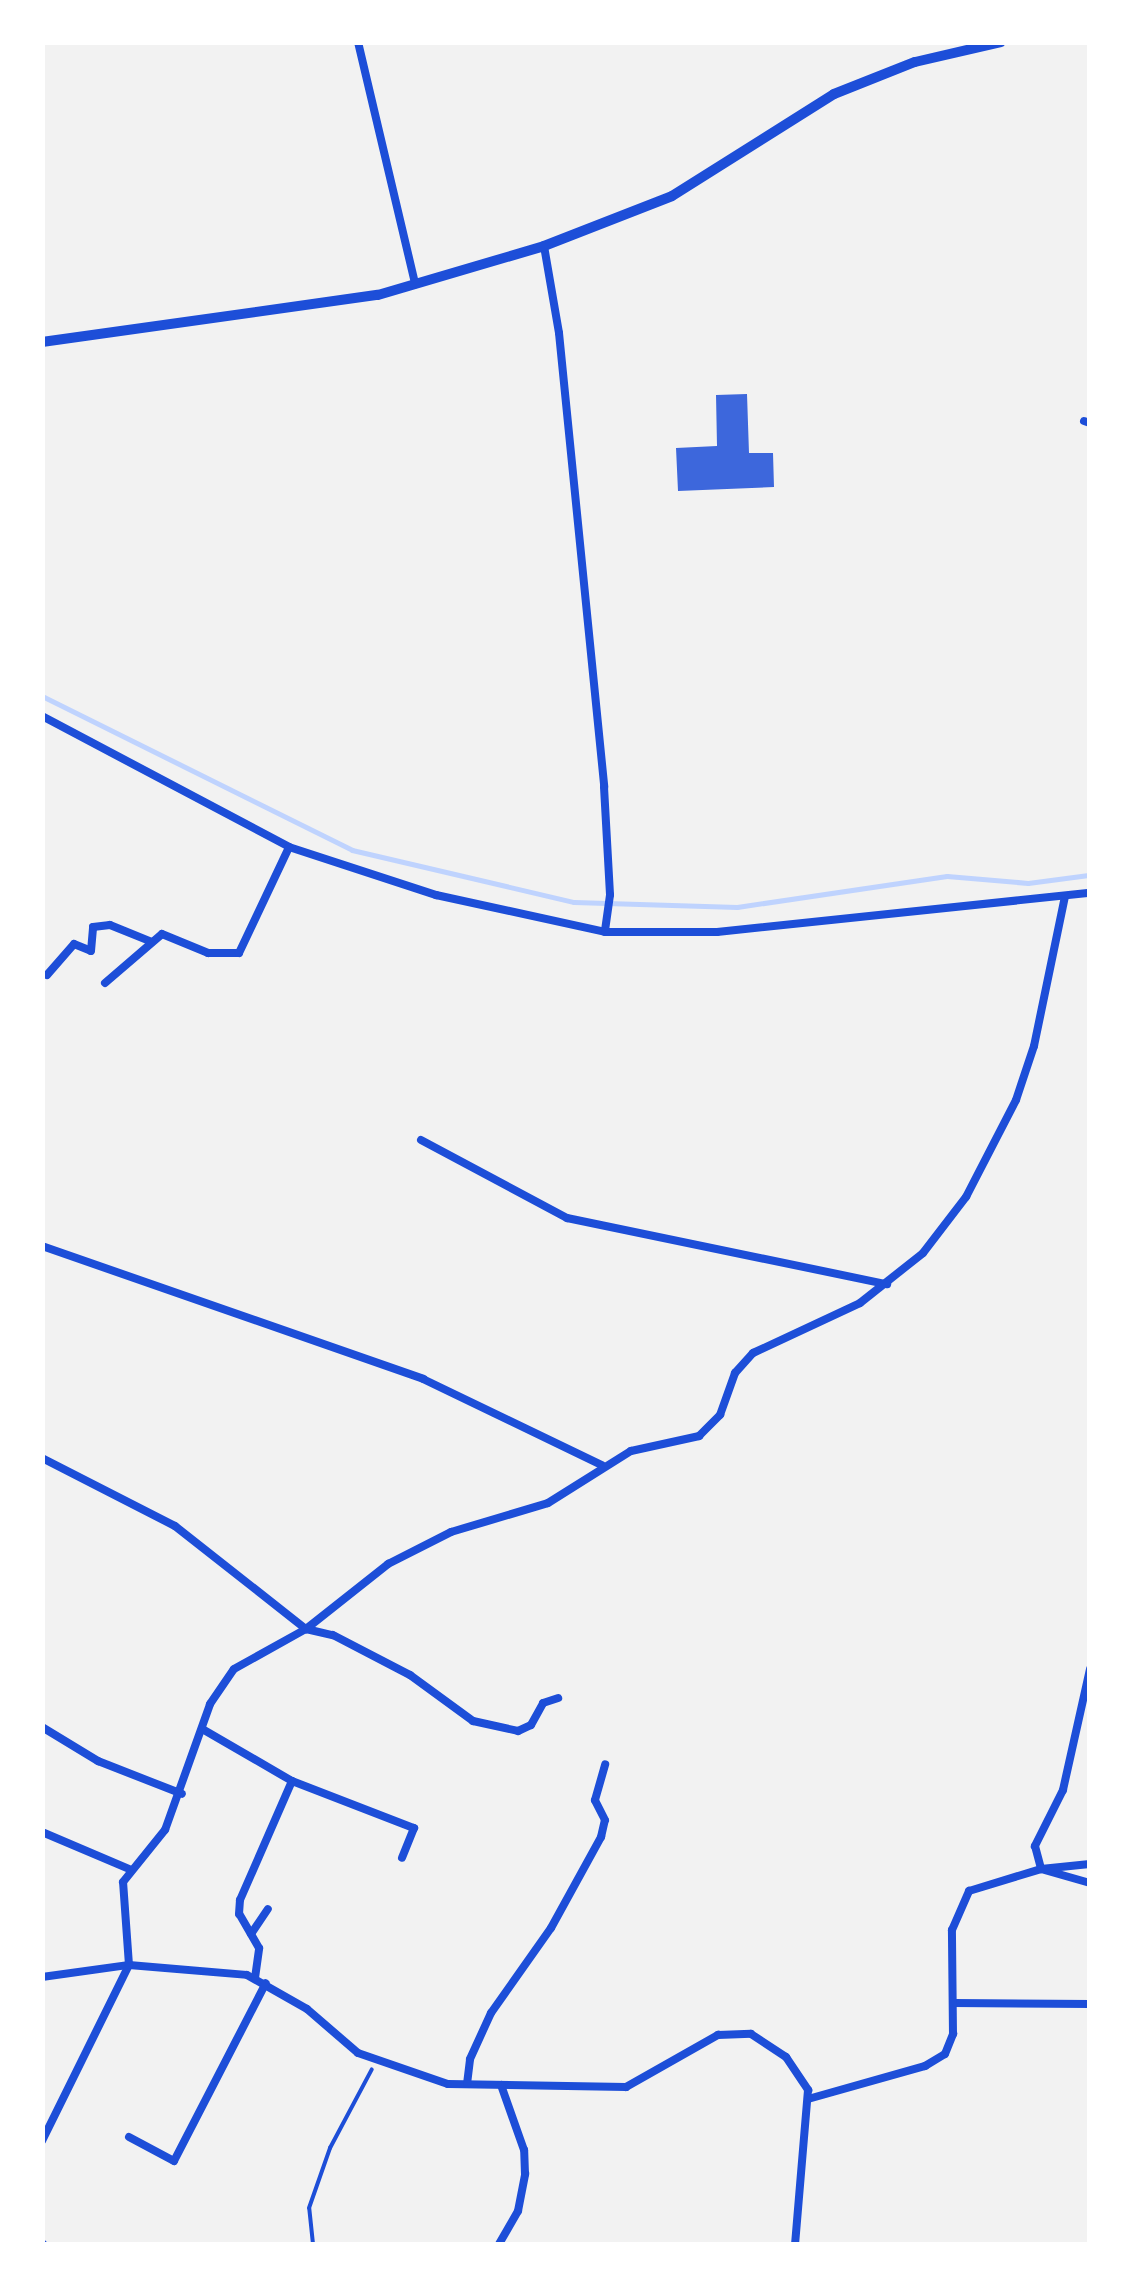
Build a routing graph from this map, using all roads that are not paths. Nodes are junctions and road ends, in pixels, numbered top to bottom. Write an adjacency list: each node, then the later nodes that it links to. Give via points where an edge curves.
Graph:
1 (358, 42): 4 (street)
2 (1001, 42): 3 (street, via 915,62 834,94 672,196)
3 (544, 246): 4 (street); 10 (street, via 559,333 597,712 610,894)
4 (415, 284): 5 (street, via 378,295)
5 (42, 342)
6 (42, 716): 7 (street)
7 (289, 847): 10 (street, via 436,895); 11 (street, via 240,953 208,953 172,934)
8 (1090, 893): 9 (street)
9 (1066, 896): 10 (street, via 716,932); 16 (street, via 1016,1100 966,1197 923,1253)
10 (606, 932)
11 (152, 942): 12 (street, via 110,925 94,927 91,951 74,944); 13 (street)
12 (47, 976)
13 (105, 983)
14 (421, 1140): 16 (street, via 568,1218)
15 (42, 1246): 18 (street, via 423,1378)
16 (888, 1284): 18 (street, via 753,1353 736,1373 720,1415 698,1436)
17 (42, 1458): 19 (street, via 175,1526)
18 (602, 1465): 19 (street, via 574,1492 465,1526 388,1564)
19 (306, 1629): 21 (street, via 334,1634 410,1675 473,1721 518,1731 531,1725 542,1702); 23 (street, via 234,1669 210,1704)
20 (1090, 1669): 31 (street, via 1063,1790 1038,1832)
21 (558, 1698)
22 (42, 1727): 26 (street, via 98,1761)
23 (204, 1730): 25 (street); 26 (street)
24 (605, 1764): 41 (street, via 595,1800 605,1820 601,1837 551,1928 491,2013 470,2059)
25 (292, 1781): 28 (street, via 414,1828); 34 (street, via 240,1900 239,1914)
26 (182, 1794): 30 (street, via 165,1830)
27 (42, 1832): 30 (street)
28 (402, 1858)
29 (1090, 1864): 31 (street)
30 (129, 1869): 35 (street, via 124,1882)
31 (1041, 1870): 32 (street); 39 (street, via 969,1891 952,1930)
32 (1090, 1884)
33 (268, 1909): 34 (street)
34 (251, 1934): 37 (street, via 259,1948)
35 (130, 1965): 36 (street); 37 (street); 45 (street)
36 (42, 1978)
37 (255, 1978): 38 (street)
38 (266, 1983): 41 (street, via 376,2062); 44 (street, via 174,2161)
39 (954, 2003): 40 (street); 43 (street, via 953,2034 938,2060)
40 (1090, 2004)
41 (468, 2084): 42 (street)
42 (502, 2085): 43 (street, via 640,2084 694,2046 735,2032 772,2045 802,2076); 46 (street, via 526,2174 518,2211)
43 (808, 2099): 47 (street)
44 (129, 2137)
45 (42, 2141)
46 (499, 2244)
47 (794, 2244)

